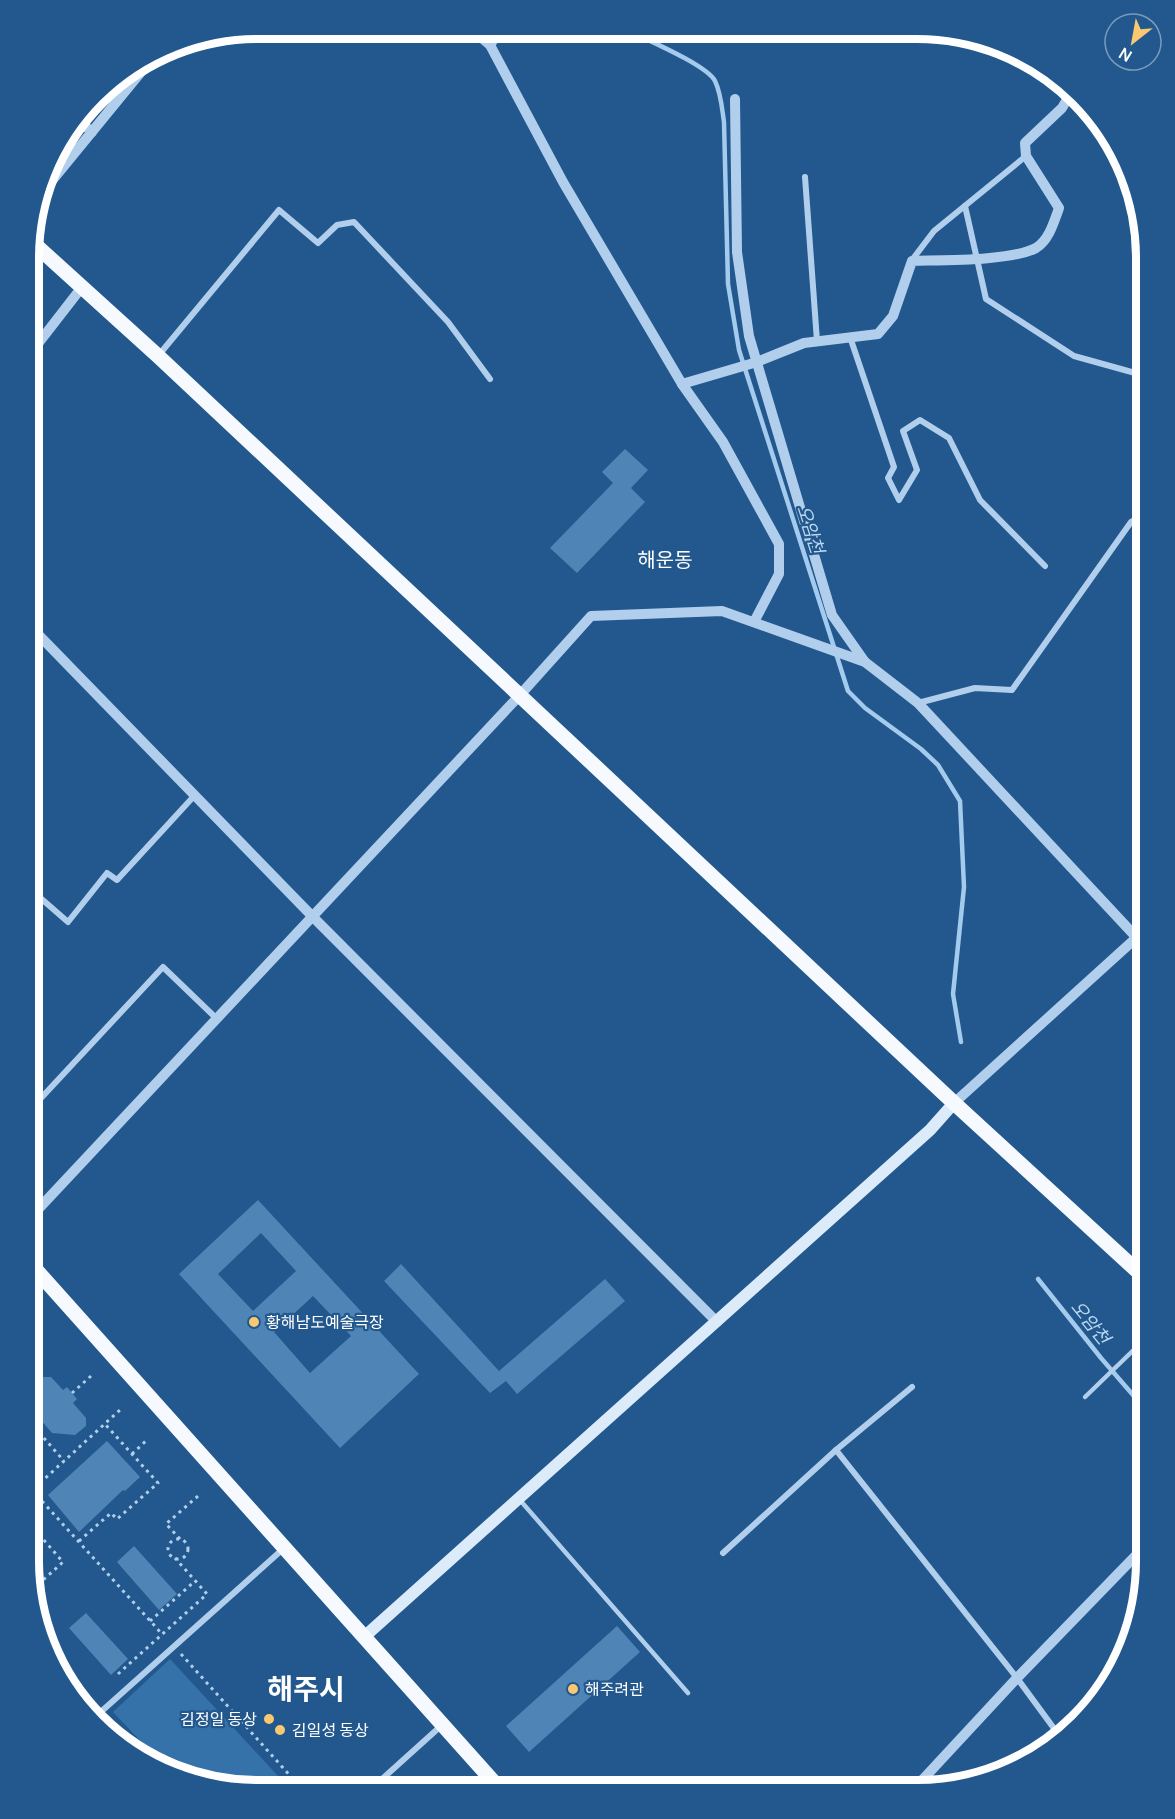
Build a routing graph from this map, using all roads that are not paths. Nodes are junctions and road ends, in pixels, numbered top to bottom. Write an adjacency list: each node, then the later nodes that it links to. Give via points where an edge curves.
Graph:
1 (483, 39): 3 (street)
2 (494, 39): 3 (street)
3 (490, 45): 24 (street, via 563,182)
4 (138, 75): 8 (street)
5 (735, 99): 21 (street, via 737,252)
6 (1067, 99): 9 (street, via 1025,143)
7 (84, 125): 8 (street)
8 (92, 132): 10 (street)
9 (1026, 156): 12 (street); 14 (street, via 1059,208 1052,230 1037,247 1012,256)
10 (55, 177)
11 (805, 177): 18 (street)
12 (965, 206): 14 (street); 15 (street, via 933,231)
13 (39, 248): 16 (main road)
14 (978, 257): 15 (street); 22 (street, via 986,298 1074,356)
15 (912, 261): 17 (street, via 893,316 878,334)
16 (82, 287): 19 (street); 20 (main road)
17 (850, 337): 18 (street); 26 (street, via 894,467 888,478 899,500 917,470 903,431 920,420 949,438 980,500)
18 (817, 341): 21 (street)
19 (39, 342)
20 (158, 356): 23 (street, via 279,210 318,243 337,225 354,222 448,322); 30 (main road)
21 (755, 363): 24 (street); 29 (street, via 832,615)
22 (1136, 373)
23 (490, 379)
24 (682, 384): 27 (street, via 723,442 779,544 779,574)
25 (1136, 519): 31 (street, via 1012,690 975,688)
26 (1045, 566)
27 (754, 622): 29 (street); 30 (street, via 722,610 591,616)
28 (39, 635): 32 (street)
29 (865, 662): 31 (street)
30 (520, 695): 34 (street); 39 (main road)
31 (918, 703): 35 (street)
32 (196, 794): 33 (street, via 117,880 107,873 68,922); 34 (street)
33 (39, 897)
34 (312, 916): 37 (street); 43 (street)
35 (1136, 937)
36 (1136, 939): 39 (street)
37 (217, 1019): 38 (street, via 163,967); 40 (street)
38 (39, 1100)
39 (954, 1103): 41 (main road); 43 (main road, via 930,1130)
40 (39, 1208)
41 (1136, 1270)
42 (39, 1273): 49 (main road)
43 (717, 1323): 48 (main road)
44 (1136, 1348): 46 (lane)
45 (912, 1388): 47 (street)
46 (1085, 1397)
47 (836, 1450): 50 (street); 53 (street)
48 (519, 1499): 52 (main road); 54 (lane)
49 (285, 1548): 52 (main road); 55 (street)
50 (723, 1553)
51 (1136, 1555): 53 (street)
52 (364, 1637): 56 (main road)
53 (1017, 1678): 57 (street); 60 (street)
54 (688, 1693)
55 (100, 1713)
56 (442, 1724): 58 (street); 59 (main road)
57 (1056, 1730)
58 (381, 1780)
59 (492, 1780)
60 (923, 1780)

